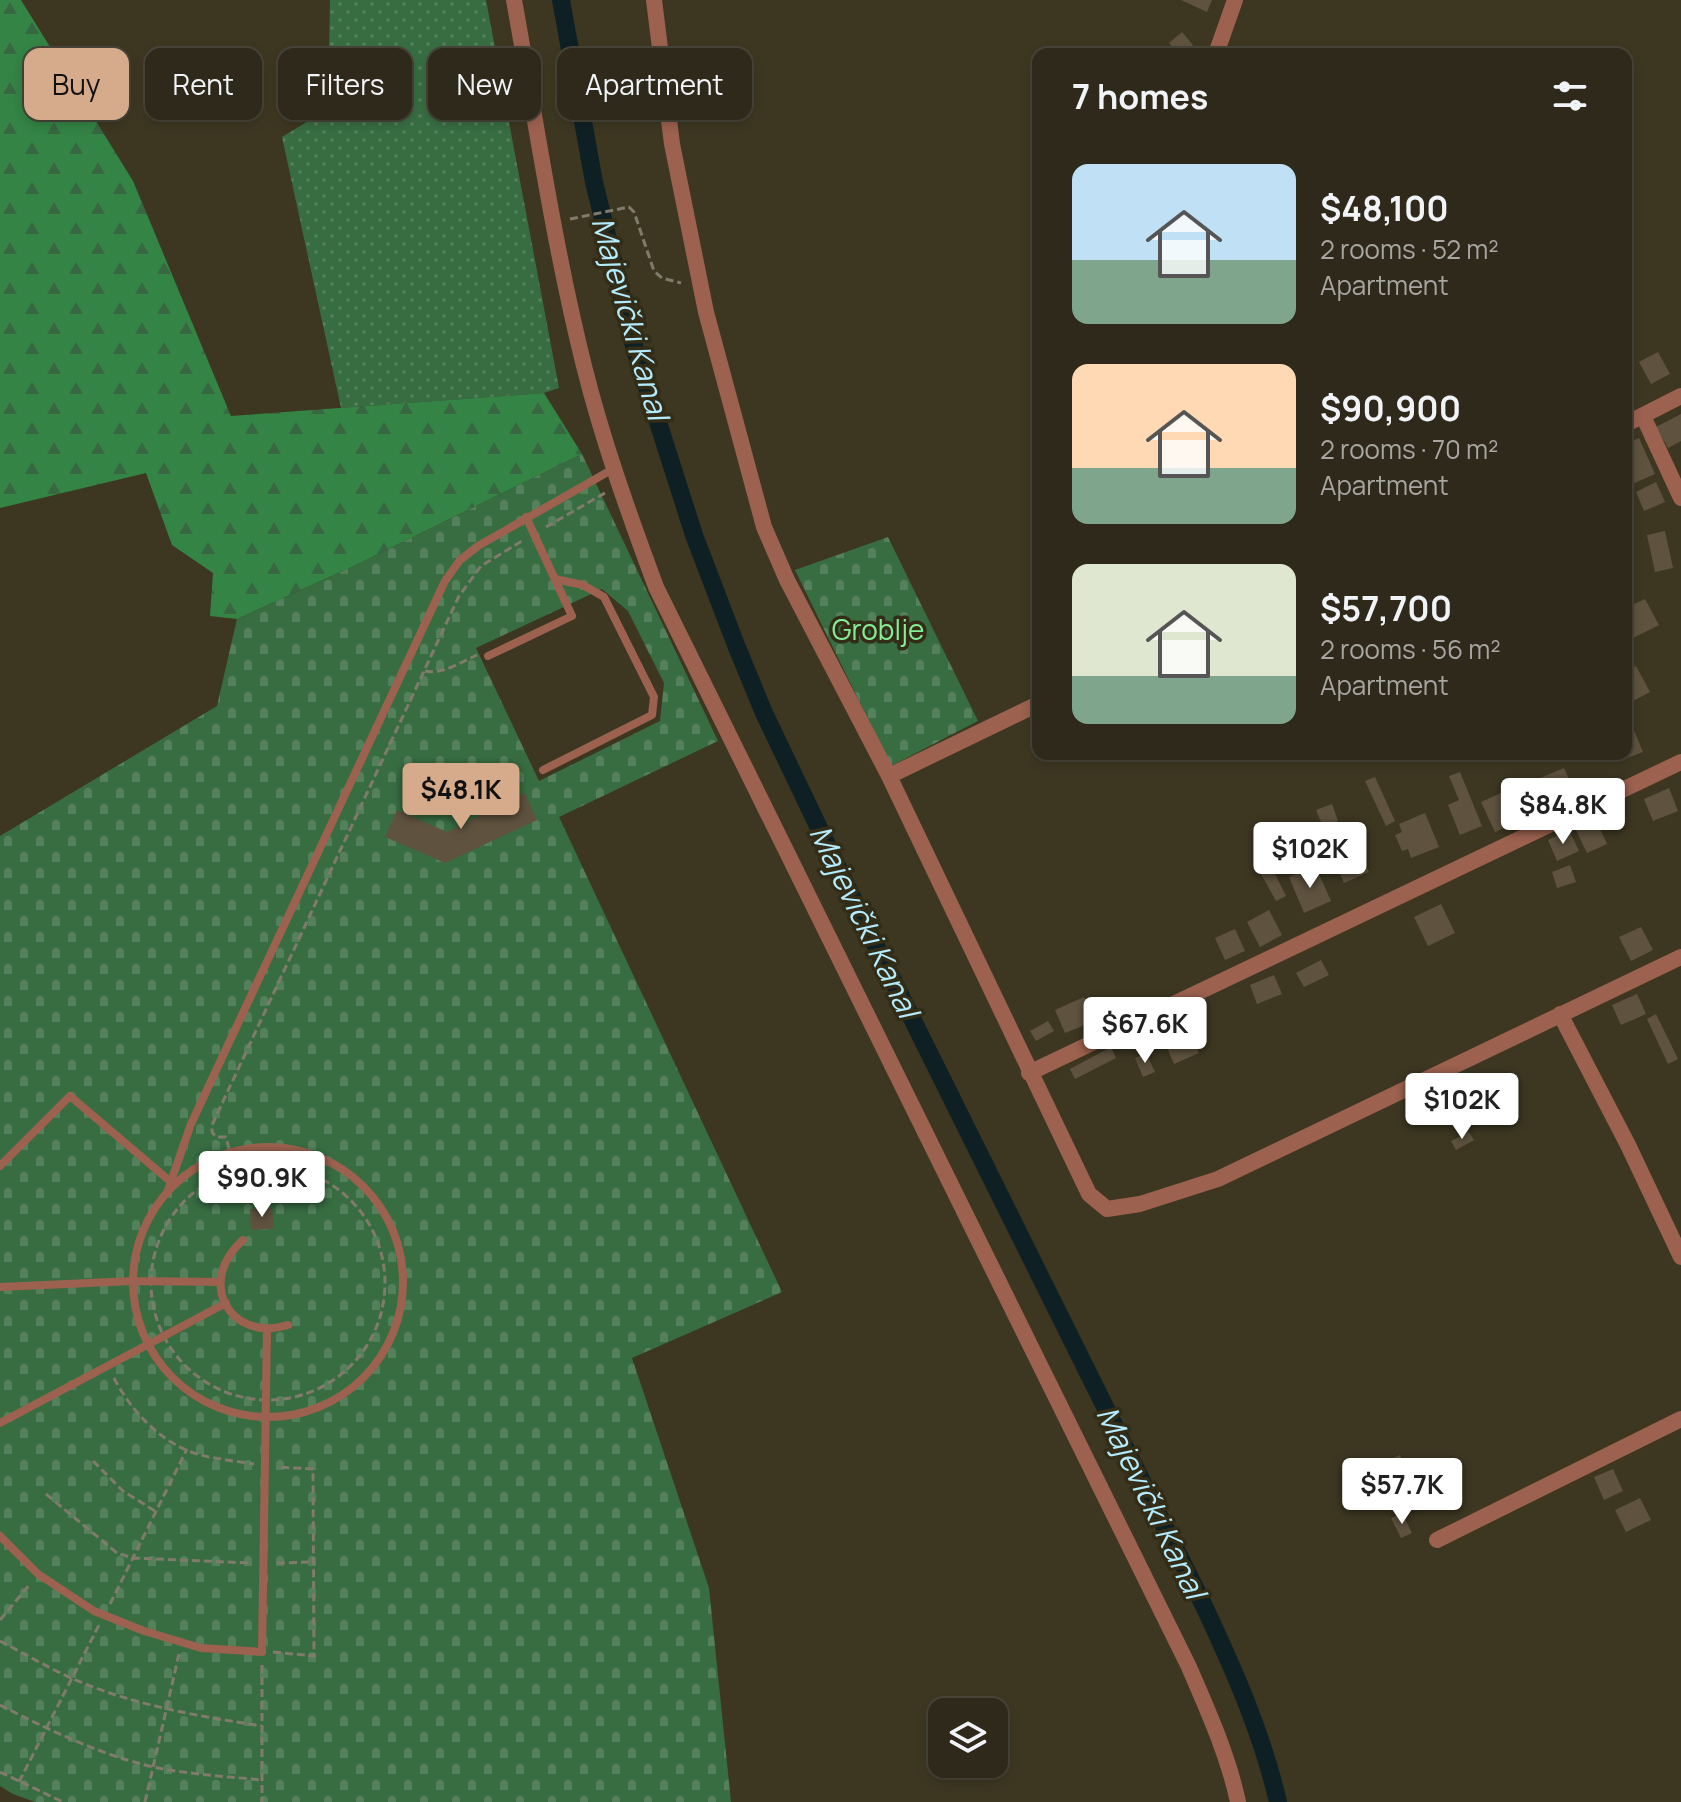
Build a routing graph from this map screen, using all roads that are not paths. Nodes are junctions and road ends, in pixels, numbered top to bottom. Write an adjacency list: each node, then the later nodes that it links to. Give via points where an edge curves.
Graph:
1 (514, 0): 8 (street, via 583,365)
2 (654, 0): 16 (street, via 672,144 701,287 764,527)
3 (1235, 0): 4 (street)
4 (1218, 48)
5 (1681, 396): 6 (street)
6 (1643, 416): 7 (street); 9 (street)
7 (1632, 421)
8 (613, 469): 10 (lane); 37 (street, via 656,587 1189,1667 1216,1729)
9 (1681, 498)
10 (526, 517): 11 (lane); 21 (lane, via 460,560 445,581 191,1124)
11 (555, 579): 12 (lane, via 572,616); 15 (lane, via 583,585 604,597 654,697 652,715)
12 (488, 656)
13 (1032, 707): 16 (street)
14 (1681, 762): 19 (street)
15 (543, 770)
16 (889, 776): 19 (street)
17 (1681, 957): 18 (street)
18 (1560, 1014): 19 (street, via 1218,1179 1107,1209 1089,1194); 24 (street)
19 (1029, 1073)
20 (0, 1166): 21 (lane, via 70,1096)
21 (171, 1182): 22 (lane)
22 (167, 1193): 25 (lane, via 139,1243); 32 (lane, via 196,1168 230,1153 288,1149 342,1169 382,1209 395,1235 403,1282 397,1320 370,1370 323,1404)
23 (243, 1240): 26 (lane, via 224,1261)
24 (1681, 1257)
25 (133, 1281): 26 (lane); 27 (lane); 31 (lane)
26 (220, 1282): 28 (lane)
27 (0, 1287)
28 (226, 1303): 30 (lane, via 241,1322); 31 (lane)
29 (288, 1325): 30 (lane)
30 (267, 1329): 32 (lane)
31 (147, 1342): 32 (lane, via 166,1369 194,1394 229,1410); 34 (lane)
32 (267, 1416): 35 (lane, via 262,1652 201,1648 94,1611 38,1574)
33 (1681, 1419): 36 (street)
34 (0, 1423)
35 (0, 1536)
36 (1437, 1540)
37 (1238, 1802)

